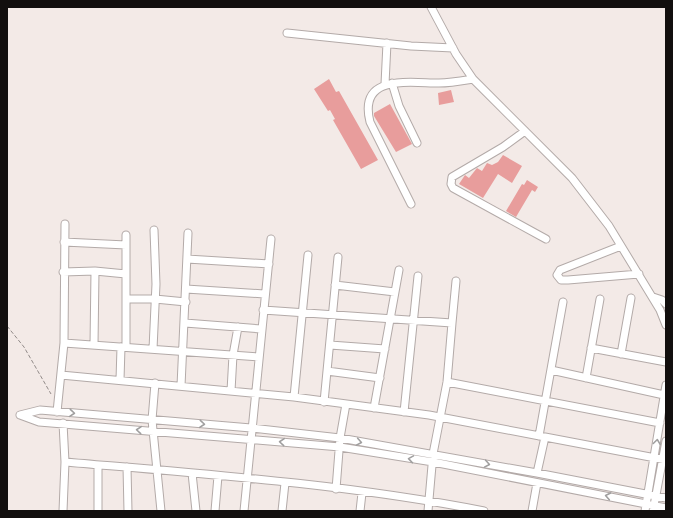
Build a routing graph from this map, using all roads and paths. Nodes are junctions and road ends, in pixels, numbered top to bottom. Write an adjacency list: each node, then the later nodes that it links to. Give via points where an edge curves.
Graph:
1 (431, 7): 4 (street)
2 (287, 33): 3 (street)
3 (387, 43): 4 (street); 6 (street)
4 (453, 48): 5 (street)
5 (473, 79): 6 (street, via 444,83); 7 (street)
6 (388, 84): 8 (street); 9 (street, via 371,96 367,109 370,122)
7 (525, 130): 15 (street, via 452,177 451,184 453,188); 18 (street, via 572,178)
8 (417, 143)
9 (411, 204)
10 (65, 224): 16 (street)
11 (154, 230): 37 (street)
12 (188, 233): 21 (street)
13 (126, 234): 17 (street)
14 (271, 239): 22 (street)
15 (546, 239)
16 (64, 242): 17 (street); 25 (street)
17 (126, 245): 26 (street)
18 (621, 246): 27 (street); 27 (street, via 560,270 557,275 561,280 568,280)
19 (308, 255): 43 (street)
20 (338, 257): 30 (street)
21 (187, 259): 22 (street); 31 (street)
22 (269, 264): 33 (street)
23 (399, 270): 32 (street)
24 (94, 271): 25 (street); 26 (street); 54 (street)
25 (63, 272): 53 (street)
26 (126, 274): 36 (street)
27 (639, 274): 34 (street)
28 (418, 276): 46 (street)
29 (456, 281): 48 (street)
30 (335, 286): 32 (street); 44 (street)
31 (186, 289): 33 (street); 39 (street)
32 (395, 292): 45 (street)
33 (264, 294): 42 (street)
34 (653, 297): 41 (street); 49 (street)
35 (631, 298): 61 (street)
36 (126, 299): 37 (street); 56 (street)
37 (155, 299): 39 (street); 58 (street)
38 (600, 300): 57 (street)
39 (186, 302): 47 (street)
40 (563, 302): 65 (street)
41 (666, 304)
42 (263, 310): 43 (street); 52 (street)
43 (304, 311): 44 (street); 78 (street)
44 (332, 315): 45 (street); 55 (street)
45 (390, 320): 46 (street); 59 (street)
46 (415, 320): 48 (street); 84 (street)
47 (185, 323): 51 (street); 60 (street)
48 (452, 323): 71 (street)
49 (666, 325)
50 (7, 326): 82 (path, via 24,347)
51 (238, 327): 52 (street); 62 (street)
52 (261, 329): 63 (street)
53 (64, 343): 54 (street); 67 (street)
54 (94, 345): 56 (street)
55 (330, 345): 59 (street); 66 (street)
56 (124, 347): 58 (street); 70 (street)
57 (591, 348): 61 (street); 69 (street)
58 (153, 349): 60 (street)
59 (385, 349): 68 (street)
60 (183, 352): 62 (street); 74 (street)
61 (622, 354): 64 (street)
62 (233, 355): 63 (street); 75 (street)
63 (259, 357): 76 (street)
64 (666, 362)
65 (551, 370): 69 (street); 79 (street)
66 (327, 372): 68 (street); 80 (street)
67 (61, 375): 70 (street); 82 (street)
68 (380, 378): 83 (street)
69 (586, 378): 77 (street)
70 (120, 380): 72 (street)
71 (448, 382): 79 (street); 85 (street)
72 (155, 383): 74 (street); 86 (street)
73 (666, 384): 77 (street)
74 (181, 386): 75 (street)
75 (232, 391): 76 (street)
76 (256, 392): 78 (street); 89 (street)
77 (664, 395): 88 (street)
78 (294, 397): 80 (street)
79 (545, 400): 88 (street); 91 (street)
80 (324, 402): 81 (street)
81 (346, 404): 83 (street); 92 (street)
82 (58, 408): 86 (street, one-way to 86); 87 (street, via 20,415 39,422)
83 (374, 408): 84 (street)
84 (404, 412): 85 (street)
85 (441, 418): 91 (street); 96 (street)
86 (152, 420): 89 (street, one-way to 89); 90 (street)
87 (63, 423): 90 (street, one-way to 87); 99 (street)
88 (660, 423): 97 (street, one-way to 88)
89 (251, 428): 92 (street); 93 (street)
90 (153, 431): 93 (street); 102 (street)
91 (542, 436): 97 (street); 104 (street)
92 (340, 438): 95 (street); 96 (street, one-way to 96)
93 (250, 439): 95 (street, one-way to 93); 106 (street)
94 (666, 440): 98 (street)
95 (340, 447): 96 (street, one-way to 95); 109 (street)
96 (433, 458): 104 (street, one-way to 104); 108 (street); 114 (street)
97 (655, 458): 98 (street); 111 (street)
98 (664, 460): 112 (street)
99 (65, 462): 100 (street); 119 (street)
100 (98, 465): 101 (street); 120 (street)
101 (127, 467): 102 (street); 121 (street)
102 (156, 470): 103 (street); 122 (street)
103 (192, 473): 105 (street); 123 (street)
104 (537, 473): 111 (street)
105 (218, 476): 106 (street); 124 (street)
106 (248, 479): 107 (street); 125 (street)
107 (285, 483): 109 (street); 126 (street)
108 (537, 483): 115 (street, one-way to 108); 130 (street)
109 (336, 489): 110 (street)
110 (362, 492): 114 (street); 127 (street)
111 (648, 494): 112 (street); 115 (street)
112 (656, 496): 113 (street); 116 (street)
113 (666, 498)
114 (429, 501): 118 (street); 128 (street)
115 (645, 507): 116 (street)
116 (654, 508): 117 (street)
117 (666, 508)
118 (470, 510): 129 (street)
119 (63, 511)
120 (98, 511)
121 (128, 511)
122 (160, 511)
123 (196, 511)
124 (215, 511)
125 (244, 511)
126 (282, 511)
127 (360, 511)
128 (428, 511)
129 (484, 511)
130 (532, 511)

